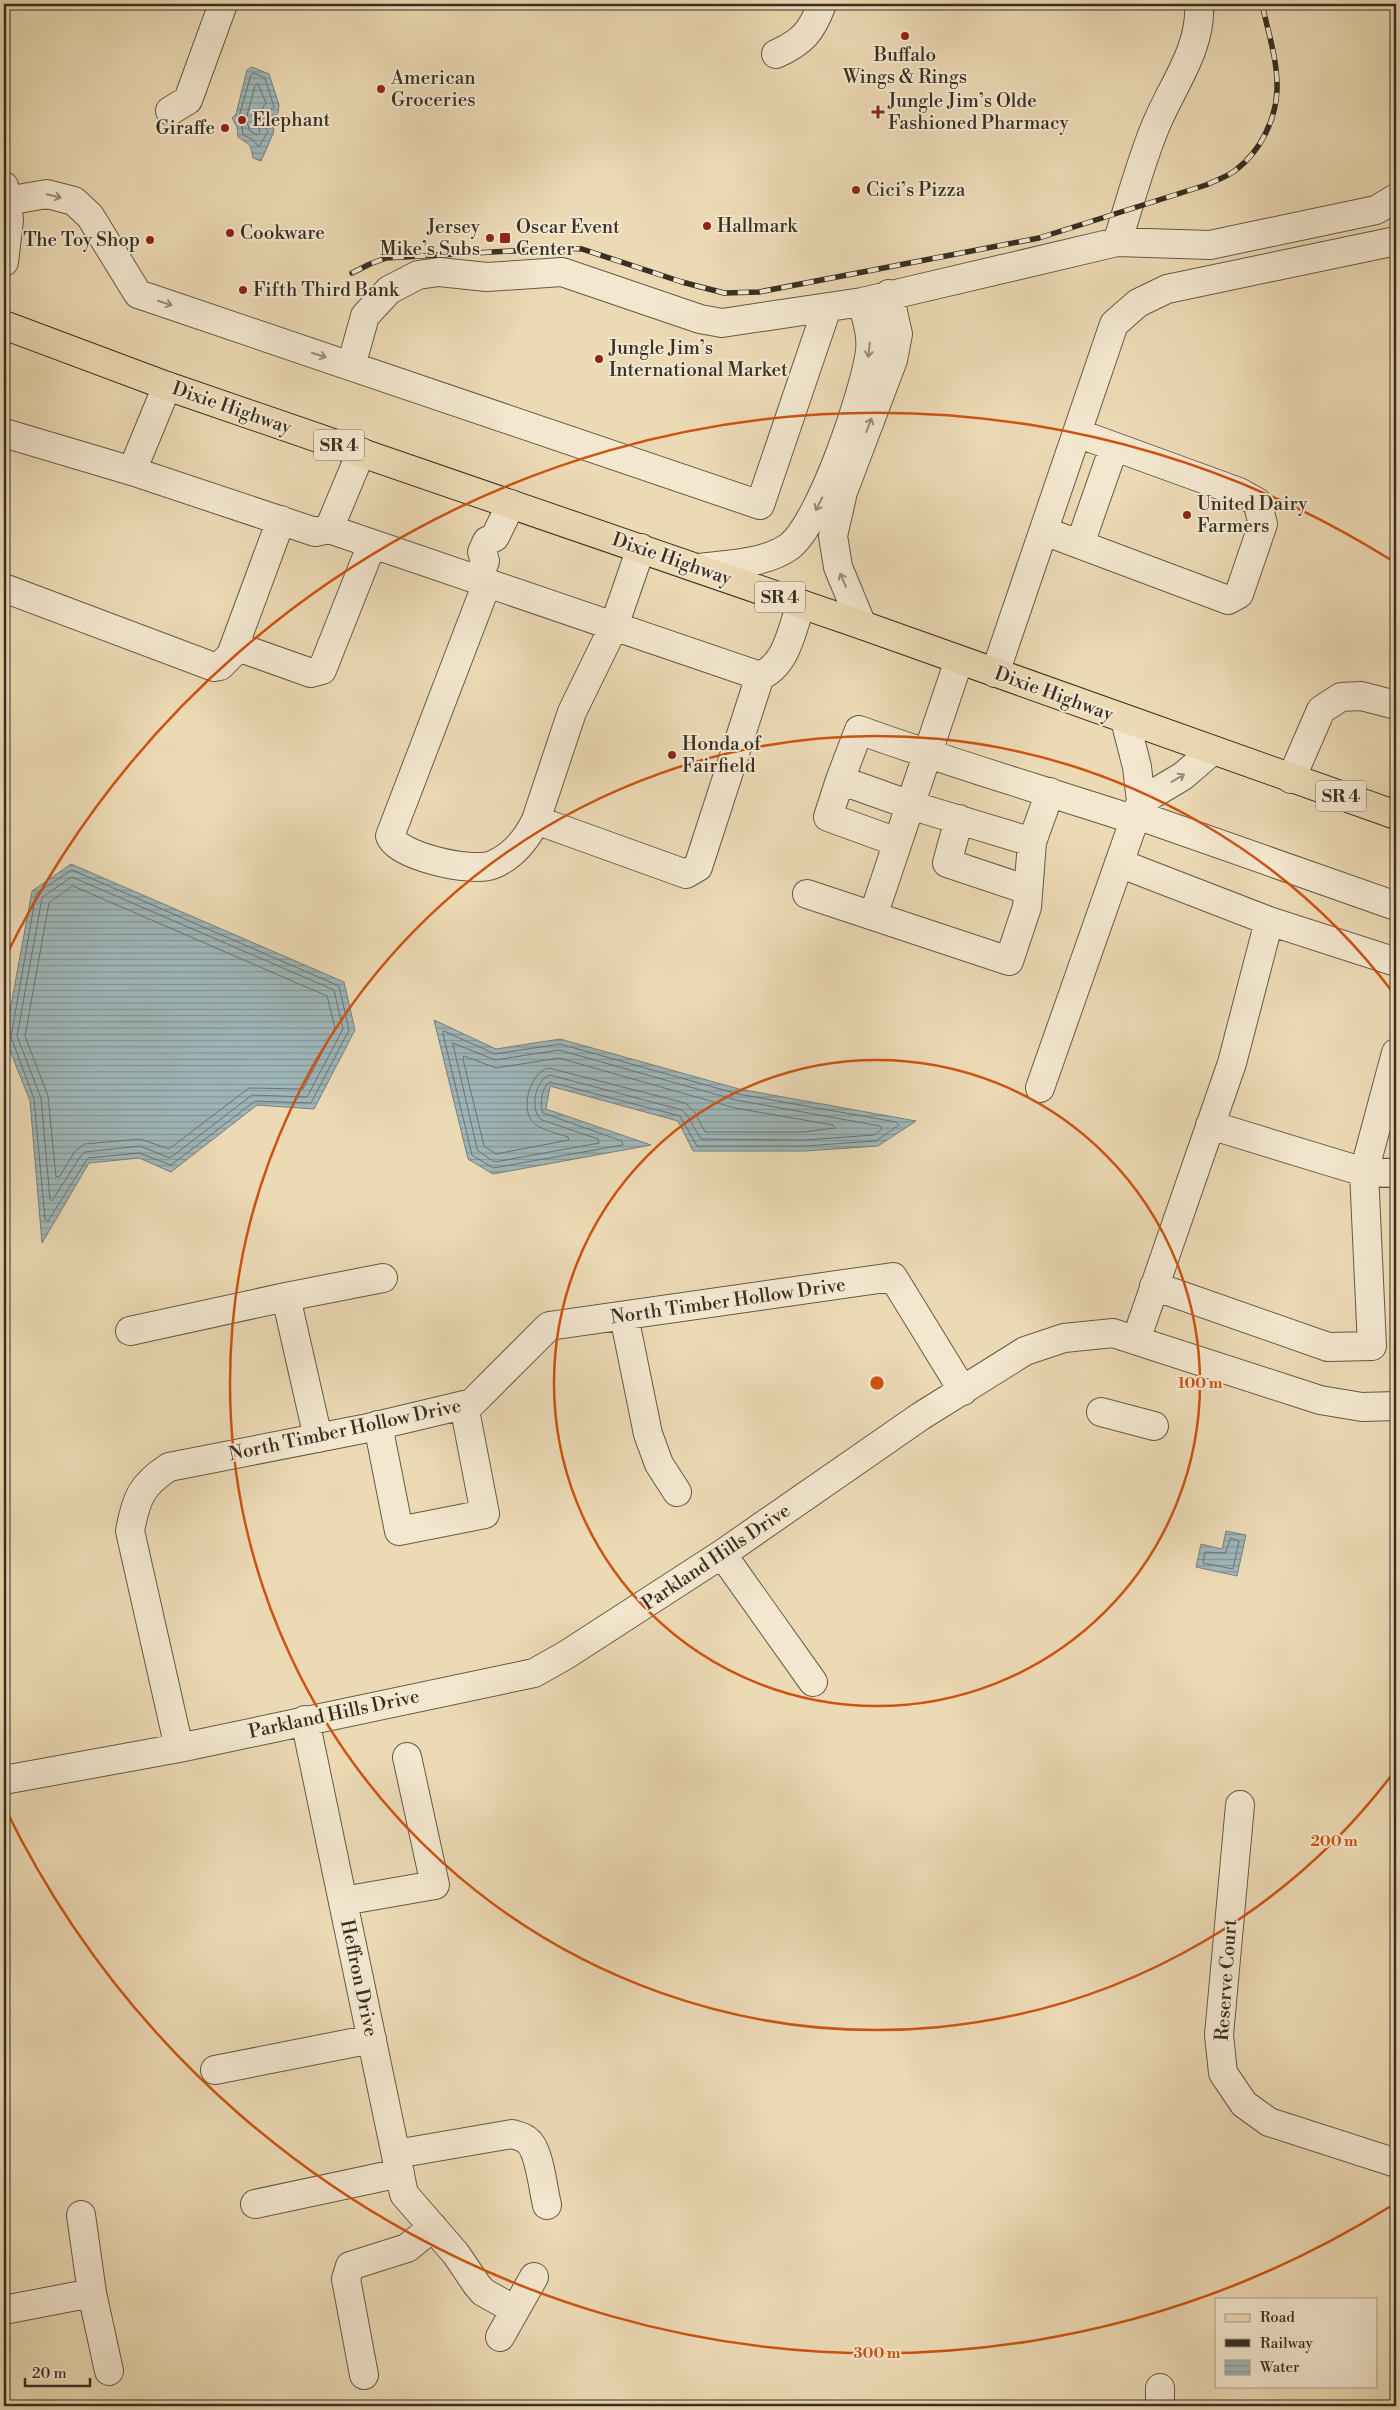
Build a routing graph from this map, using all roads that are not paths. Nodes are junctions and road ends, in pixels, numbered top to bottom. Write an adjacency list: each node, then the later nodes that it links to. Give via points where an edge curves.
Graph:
1 (223, 4): 5 (street, via 188,100)
2 (822, 4): 4 (street, via 804,38)
3 (1199, 4): 9 (street, via 1196,39 1155,126)
4 (776, 54)
5 (170, 112)
6 (5, 193): 10 (street, via 9,220); 15 (street, one-way to 15, via 46,194 74,201 90,216 138,294)
7 (1396, 198): 9 (street, via 1376,210 1210,245)
8 (1396, 241): 18 (street, via 1167,289 1138,302 1114,324)
9 (1117, 242): 11 (street)
10 (4, 262)
11 (889, 294): 12 (street); 33 (street, one-way to 11, via 838,567 833,536 844,492 893,360 898,334)
12 (862, 302): 13 (street); 30 (street, one-way to 30, via 870,330 870,350 862,389 821,500 805,530 790,546 766,558)
13 (828, 308): 15 (street, via 722,323 700,319 562,272 487,277 438,272 418,275 389,290 377,301 365,316); 15 (street, via 760,505)
14 (4, 325): 16 (main road, Dixie Highway / SR 4)
15 (351, 366)
16 (166, 386): 20 (main road, Dixie Highway / SR 4); 21 (street)
17 (4, 433): 21 (street)
18 (1077, 433): 19 (street); 25 (street)
19 (1114, 447): 27 (street); 27 (street, via 1239,492 1257,502 1263,524 1242,585 1238,594 1228,600)
20 (361, 452): 22 (main road, Dixie Highway / SR 4); 24 (street)
21 (132, 471): 23 (street)
22 (511, 504): 28 (main road, Dixie Highway / SR 4); 29 (street)
23 (280, 520): 24 (street, via 315,532); 35 (street)
24 (328, 529): 26 (street)
25 (1044, 531): 27 (street); 37 (street)
26 (372, 544): 29 (street); 35 (street, via 322,670 311,672)
27 (1080, 544)
28 (641, 548): 30 (main road, Dixie Highway / SR 4); 34 (street)
29 (486, 565): 34 (street); 50 (street, via 390,836 392,842 402,848 453,866 491,866 513,852 529,835)
30 (698, 568): 32 (main road, Dixie Highway / SR 4)
31 (4, 588): 35 (street, via 214,667 231,656)
32 (801, 604): 33 (main road, Dixie Highway / SR 4); 38 (street, via 782,657 769,672)
33 (862, 625): 36 (main road, Dixie Highway / SR 4)
34 (614, 626): 38 (street); 50 (street, via 572,712)
35 (235, 646)
36 (959, 660): 37 (main road, Dixie Highway / SR 4); 42 (street)
37 (995, 673): 40 (main road, Dixie Highway / SR 4)
38 (760, 676): 50 (street, via 698,867 686,874)
39 (1396, 705): 43 (street, via 1361,696 1341,697 1321,710)
40 (1125, 720): 41 (main road, Dixie Highway / SR 4); 47 (street, via 1137,767)
41 (1212, 750): 43 (main road, Dixie Highway / SR 4); 47 (street, one-way to 41)
42 (927, 754): 44 (street, via 859,730); 45 (street); 46 (street)
43 (1291, 779): 48 (main road, Dixie Highway / SR 4)
44 (840, 780): 46 (street); 51 (street, via 828,817)
45 (1050, 792): 47 (street); 52 (street)
46 (910, 805): 49 (street); 51 (street)
47 (1138, 812): 53 (street); 56 (street)
48 (1396, 815)
49 (959, 819): 52 (street); 54 (street, via 947,863)
50 (536, 820)
51 (897, 842): 57 (street)
52 (1032, 842): 54 (street)
53 (1119, 863): 58 (street); 61 (street)
54 (1028, 890): 57 (street, via 1027,907 1009,961)
55 (807, 894): 57 (street)
56 (1396, 906)
57 (873, 916)
58 (1269, 921): 59 (street); 62 (street, via 1232,1063)
59 (1396, 962)
60 (1396, 1053): 63 (street)
61 (1040, 1088)
62 (1210, 1125): 63 (street); 66 (street)
63 (1364, 1172): 64 (street); 66 (street, via 1372,1346 1328,1346)
64 (1396, 1173)
65 (383, 1278): 67 (street)
66 (1154, 1286): 70 (street)
67 (286, 1297): 69 (street); 77 (street)
68 (624, 1316): 71 (street, North Timber Hollow Drive, via 893,1277); 72 (street, North Timber Hollow Drive, via 549,1326 472,1403); 78 (street, via 648,1434 660,1464)
69 (130, 1330)
70 (1136, 1340): 71 (street, Parkland Hills Drive, via 1113,1333 1064,1338 1025,1351); 73 (street, Parkland Hills Drive, via 1320,1400 1362,1407)
71 (963, 1391): 79 (street, Parkland Hills Drive, via 921,1416)
72 (464, 1405): 75 (street, North Timber Hollow Drive); 75 (street, via 485,1514 400,1531)
73 (1396, 1406)
74 (1101, 1412): 76 (street)
75 (378, 1425): 77 (street, North Timber Hollow Drive)
76 (1154, 1426)
77 (318, 1438): 82 (street, North Timber Hollow Drive, via 169,1467 150,1479 135,1504 130,1531)
78 (677, 1492)
79 (722, 1554): 80 (street); 81 (street, Parkland Hills Drive, via 534,1673)
80 (813, 1682)
81 (305, 1720): 82 (street, Parkland Hills Drive); 86 (street, Heffron Drive)
82 (179, 1748): 84 (street, Parkland Hills Drive)
83 (407, 1758): 86 (street, via 435,1884)
84 (4, 1780)
85 (1240, 1805): 90 (street, Reserve Court, via 1219,2035 1223,2073 1244,2104 1269,2122)
86 (343, 1901): 87 (street, Heffron Drive)
87 (372, 2039): 88 (street); 89 (street, Heffron Drive)
88 (215, 2070)
89 (398, 2164): 91 (street); 92 (street, via 512,2134 522,2136 530,2142 534,2152); 94 (street, Heffron Drive, via 404,2194)
90 (1396, 2164)
91 (255, 2204)
92 (547, 2205)
93 (81, 2215): 96 (street)
94 (433, 2227): 98 (street, Heffron Drive, via 483,2292); 101 (street, via 407,2248 353,2264 347,2272)
95 (534, 2277): 98 (street)
96 (92, 2292): 97 (street); 100 (street)
97 (4, 2310)
98 (515, 2310): 99 (street)
99 (500, 2337)
100 (109, 2371)
101 (364, 2375)

